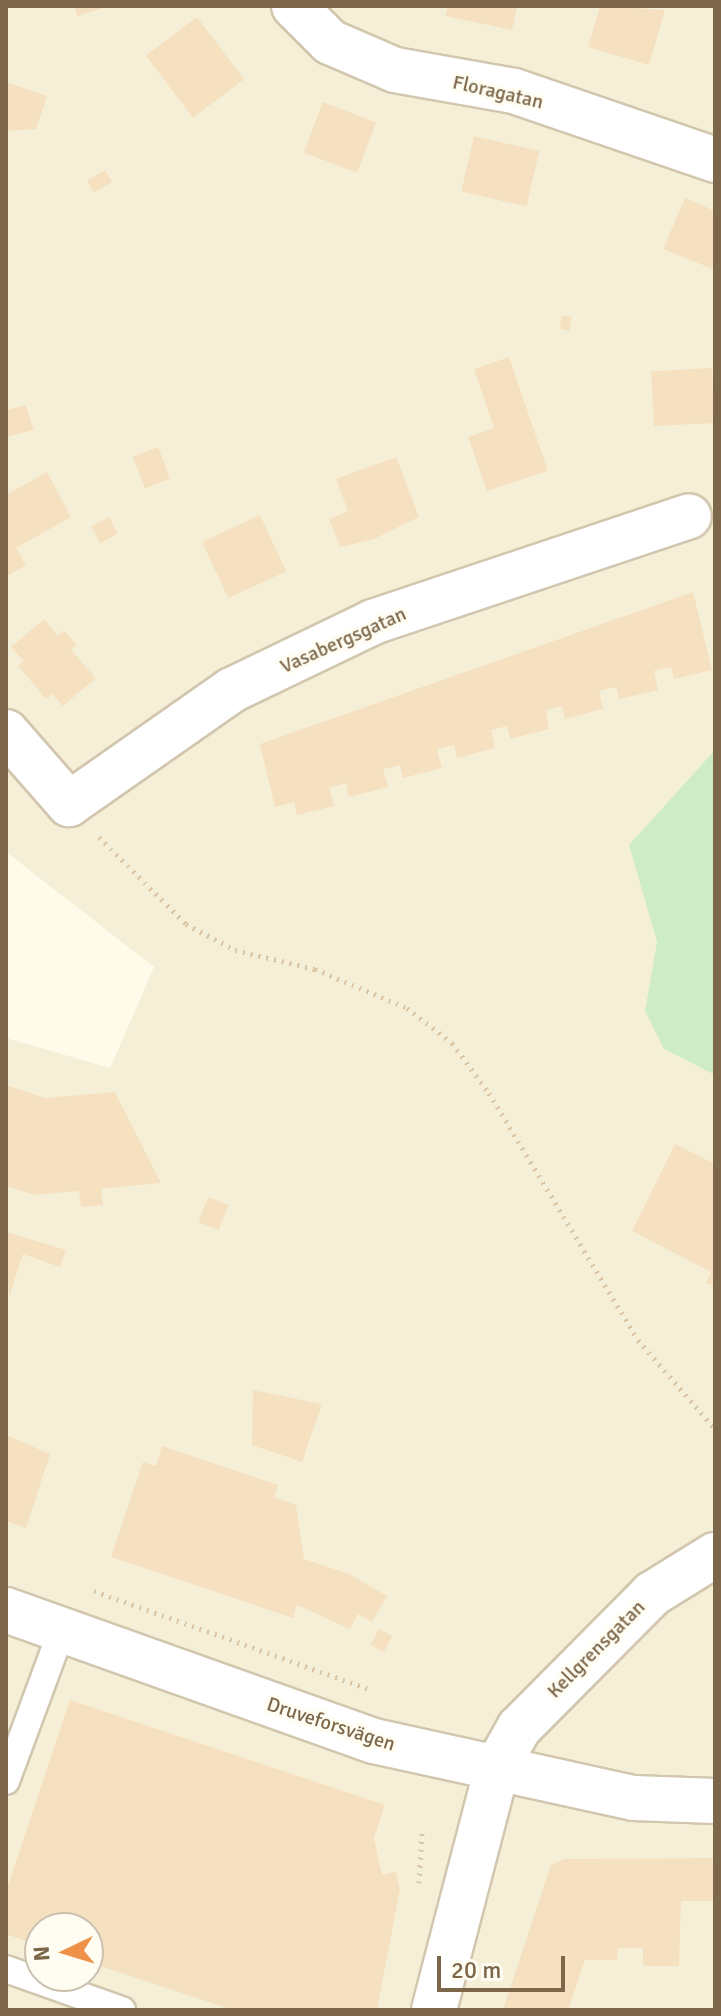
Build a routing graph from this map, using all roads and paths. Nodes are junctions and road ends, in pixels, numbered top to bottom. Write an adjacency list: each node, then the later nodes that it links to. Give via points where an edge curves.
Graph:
1 (294, 6): 2 (street, Floragatan, via 330,42 395,70 514,91)
2 (715, 160)
3 (689, 516): 5 (street, Vasabergsgatan, via 373,622 232,690)
4 (6, 732): 5 (street)
5 (69, 804): 6 (path, via 145,889 186,924 235,950 315,969 407,1008 452,1043 489,1093 638,1340)
6 (715, 1429)
7 (715, 1555): 12 (street, Kellgrensgatan, via 652,1594 519,1728)
8 (82, 1587): 11 (path)
9 (6, 1610): 10 (street, Druveforsvägen)
10 (62, 1630): 12 (street, Druveforsvägen, via 374,1741); 13 (lane)
11 (378, 1693)
12 (498, 1765): 14 (street, Druveforsvägen, via 634,1798); 17 (street, Kellgrensgatan)
13 (6, 1781)
14 (715, 1801)
15 (6, 1969): 16 (lane)
16 (122, 2010)
17 (434, 2010)

